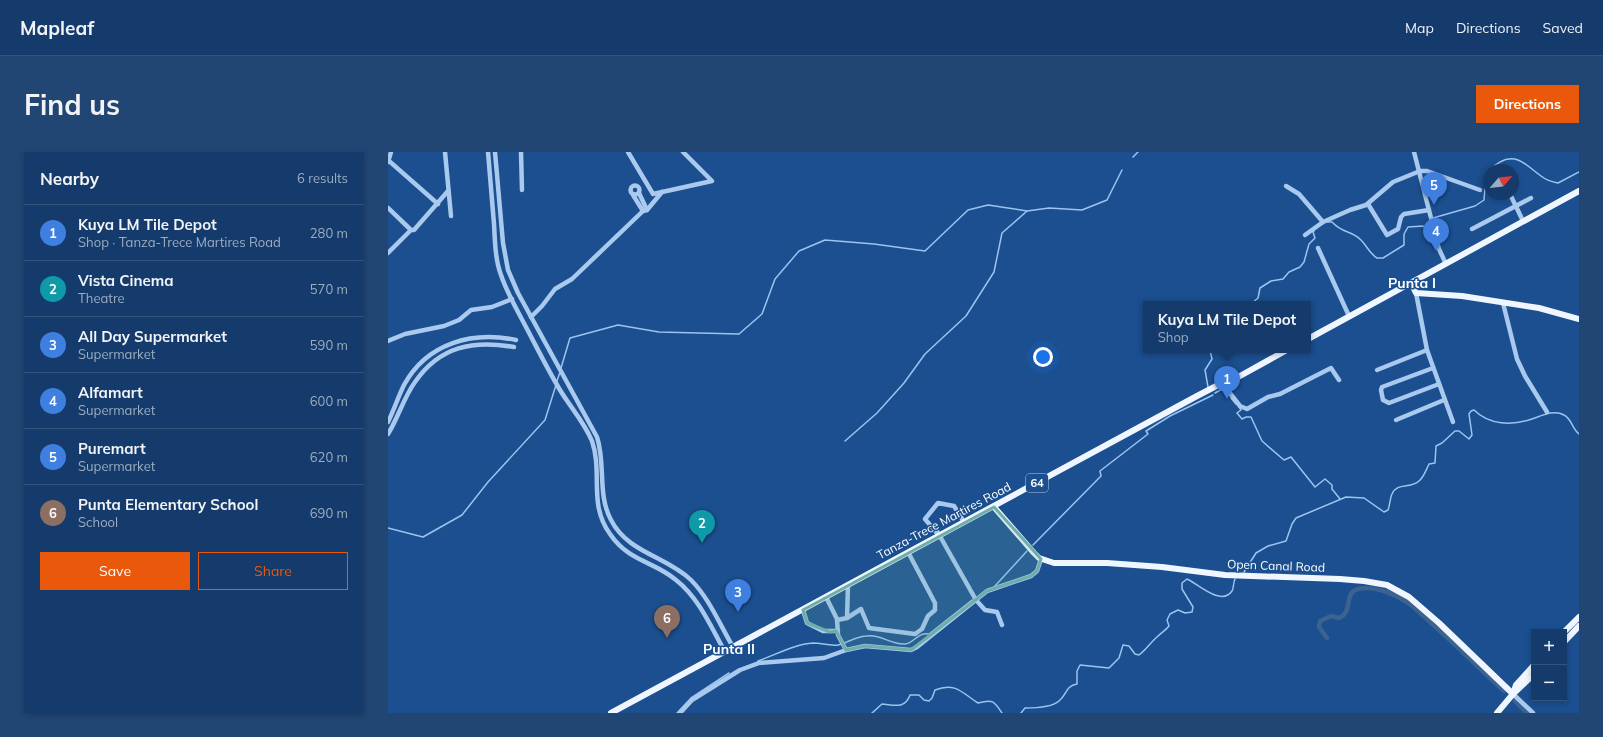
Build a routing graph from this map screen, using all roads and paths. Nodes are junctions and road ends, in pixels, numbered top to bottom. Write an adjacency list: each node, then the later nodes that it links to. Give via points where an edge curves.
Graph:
1 (391, 152): 9 (street)
2 (445, 152): 16 (street)
3 (488, 152): 39 (street, via 497,261)
4 (495, 152): 42 (street, via 501,225 508,270)
5 (521, 152): 13 (street)
6 (628, 152): 11 (street)
7 (683, 152): 18 (street, via 712,181)
8 (1414, 152): 10 (street)
9 (388, 162): 22 (street)
10 (1420, 171): 15 (street); 23 (street, via 1394,182); 26 (street)
11 (647, 184): 14 (street); 18 (street, via 653,194)
12 (1286, 186): 30 (street, via 1299,194)
13 (522, 190)
14 (639, 190): 19 (street); 19 (street, via 635,186 631,188 630,192); 27 (street)
15 (1480, 190)
16 (448, 191): 22 (street); 28 (street)
17 (1579, 191): 29 (main road)
18 (662, 192): 27 (street)
19 (633, 195): 27 (street)
20 (1531, 198): 24 (street)
21 (1512, 200): 24 (street)
22 (438, 204): 32 (street, via 414,230)
23 (1368, 204): 26 (street, via 1386,235 1398,229 1404,214); 30 (street)
24 (1515, 207): 29 (street); 31 (street)
25 (388, 208): 32 (street)
26 (1429, 210): 36 (street, via 1439,249)
27 (645, 211): 42 (street, via 572,279 555,289)
28 (451, 216)
29 (1523, 221): 36 (main road)
30 (1323, 222): 33 (street)
31 (1472, 229)
32 (411, 230): 35 (street)
33 (1305, 235)
34 (1318, 248): 41 (street)
35 (388, 253)
36 (1446, 264): 37 (main road)
37 (1411, 283): 38 (main road); 41 (main road)
38 (1416, 293): 40 (main road, via 1462,296); 48 (street)
39 (512, 299): 46 (street, via 492,308 471,310 459,320 444,326 405,334); 61 (street, via 561,392 578,414 591,439 596,458)
40 (1503, 303): 43 (main road, via 1539,308); 56 (street, via 1517,359)
41 (1349, 316): 44 (main road)
42 (531, 317): 62 (street, via 597,436 602,456)
43 (1579, 319)
44 (1311, 337)
45 (516, 340): 58 (street, via 486,336 471,338 438,350 426,359 408,380)
46 (388, 341)
47 (514, 347): 60 (street, via 489,343 472,345 453,350 439,358 414,382)
48 (1427, 350): 50 (street); 51 (street)
49 (1282, 353): 53 (main road, Tanza-Trece Martires Road / 64, via 1231,381)
50 (1433, 368): 54 (street); 54 (street, via 1382,387 1380,390 1383,400 1389,403)
51 (1377, 370)
52 (1339, 380): 53 (street, via 1331,368 1247,409 1240,406)
53 (1222, 383): 63 (main road, Tanza-Trece Martires Road / 64)
54 (1439, 384): 55 (street)
55 (1444, 400): 57 (street); 59 (street)
56 (1547, 412)
57 (1396, 420)
58 (388, 422)
59 (1453, 422)
60 (388, 434)
61 (596, 483): 62 (street); 82 (street, via 599,514 611,536 637,559 666,573 684,587 701,609)
62 (603, 483): 80 (street, via 607,511 618,531 641,551 671,566 691,580 701,592)
63 (994, 507): 64 (main road, Tanza-Trece Martires Road / 64); 67 (main road, Open Canal Road, via 1034,554)
64 (964, 522): 65 (main road, Tanza-Trece Martires Road / 64); 65 (street, via 954,506 938,503 925,519)
65 (940, 535): 66 (main road, Tanza-Trece Martires Road / 64); 70 (street)
66 (908, 552): 68 (main road, Tanza-Trece Martires Road / 64); 73 (street, via 935,603 935,610 928,616 922,629 910,634 869,628 860,609)
67 (1041, 558): 70 (street, via 1037,571 1031,576 987,591); 85 (main road, Open Canal Road, via 1054,563 1107,563 1225,575 1340,579 1387,586 1409,597)
68 (848, 585): 69 (main road, Tanza-Trece Martires Road / 64); 73 (street)
69 (826, 597): 71 (main road, Tanza-Trece Martires Road / 64); 74 (street)
70 (976, 600): 75 (street, via 988,611 997,612); 81 (street, via 917,648 911,650 864,646)
71 (802, 610): 78 (street, via 807,623 823,631); 80 (main road, Tanza-Trece Martires Road / 64)
72 (1579, 616): 77 (main road)
73 (847, 618): 74 (street)
74 (837, 620): 78 (street)
75 (1002, 625)
76 (1579, 626): 79 (main road)
77 (1567, 629)
78 (838, 630): 81 (street)
79 (1567, 639)
80 (733, 647): 82 (main road, Tanza-Trece Martires Road / 64)
81 (846, 650): 87 (street, via 824,658 759,663 740,670 692,700)
82 (725, 652): 86 (main road, Tanza-Trece Martires Road / 64)
83 (1531, 668): 85 (main road, via 1516,685)
84 (1531, 677): 85 (main road)
85 (1513, 694): 88 (main road); 89 (street, Open Canal Road)
86 (611, 713)
87 (680, 713)
88 (1497, 713)
89 (1533, 713)

